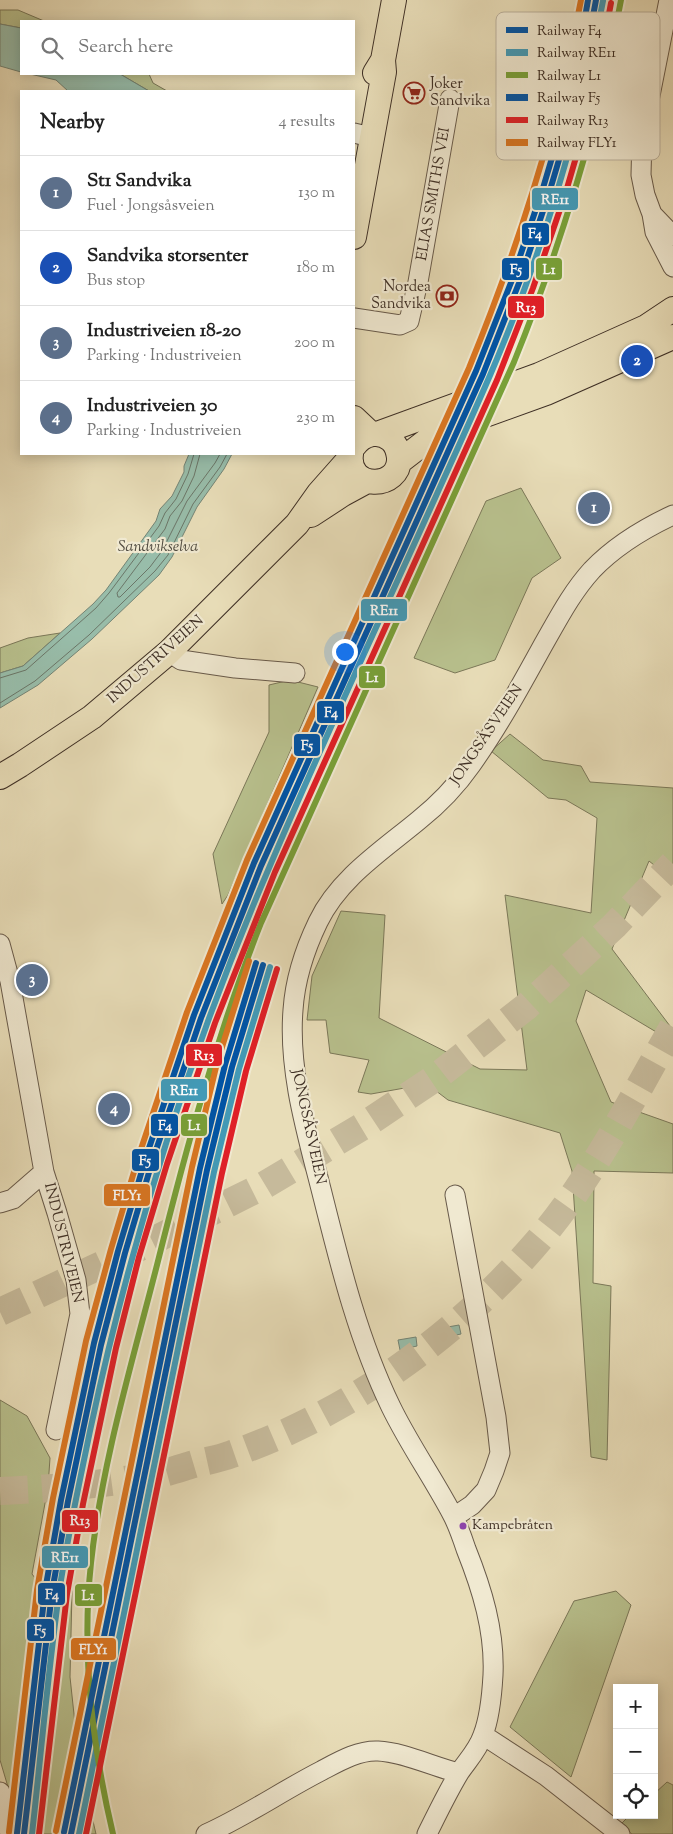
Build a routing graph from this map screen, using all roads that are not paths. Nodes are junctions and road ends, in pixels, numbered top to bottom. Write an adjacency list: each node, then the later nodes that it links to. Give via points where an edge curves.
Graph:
1 (394, 0): 5 (main road, via 382,60 366,99)
2 (669, 0): 3 (street)
3 (660, 45)
4 (450, 99): 12 (street, ELIAS SMITHS VEI, via 409,320 400,325)
5 (359, 137): 8 (main road)
6 (640, 160): 7 (street, via 645,194)
7 (652, 214): 9 (street); 10 (street, via 655,232)
8 (355, 217)
9 (673, 236)
10 (673, 267)
11 (673, 309): 14 (main road, via 646,327 540,375)
12 (355, 318)
13 (673, 336): 16 (main road, via 546,393 438,432)
14 (359, 441): 16 (main road, via 385,436 394,444); 17 (main road, via 353,469)
15 (348, 455): 19 (main road, INDUSTRIVEIEN)
16 (399, 462): 17 (main road, via 387,479)
17 (367, 481): 19 (main road, INDUSTRIVEIEN)
18 (673, 515): 28 (street, JONGSÅSVEIEN, via 623,543 575,590 496,727 457,783 422,818 356,872 336,894 319,919 296,987 293,1044 298,1088 343,1275 372,1366 394,1412)
19 (297, 524): 20 (main road, INDUSTRIVEIEN)
20 (169, 652): 21 (street, via 181,660); 22 (main road, INDUSTRIVEIEN, via 92,717)
21 (295, 673)
22 (0, 777)
23 (0, 944): 24 (street, INDUSTRIVEIEN, via 10,981)
24 (44, 1172): 26 (street, INDUSTRIVEIEN, via 14,1199); 27 (street, INDUSTRIVEIEN, via 76,1280 80,1314)
25 (455, 1195): 28 (street, via 500,1453 486,1490)
26 (0, 1203)
27 (56, 1430)
28 (454, 1517): 29 (street, JONGSÅSVEIEN, via 477,1575 492,1636 493,1674)
29 (483, 1735): 30 (street, JONGSÅSVEIEN); 35 (street, via 546,1776)
30 (459, 1773): 33 (street, via 385,1751 367,1752 343,1759); 34 (street, JONGSÅSVEIEN)
31 (0, 1792): 32 (street)
32 (10, 1834)
33 (206, 1834)
34 (427, 1834)
35 (620, 1834)

